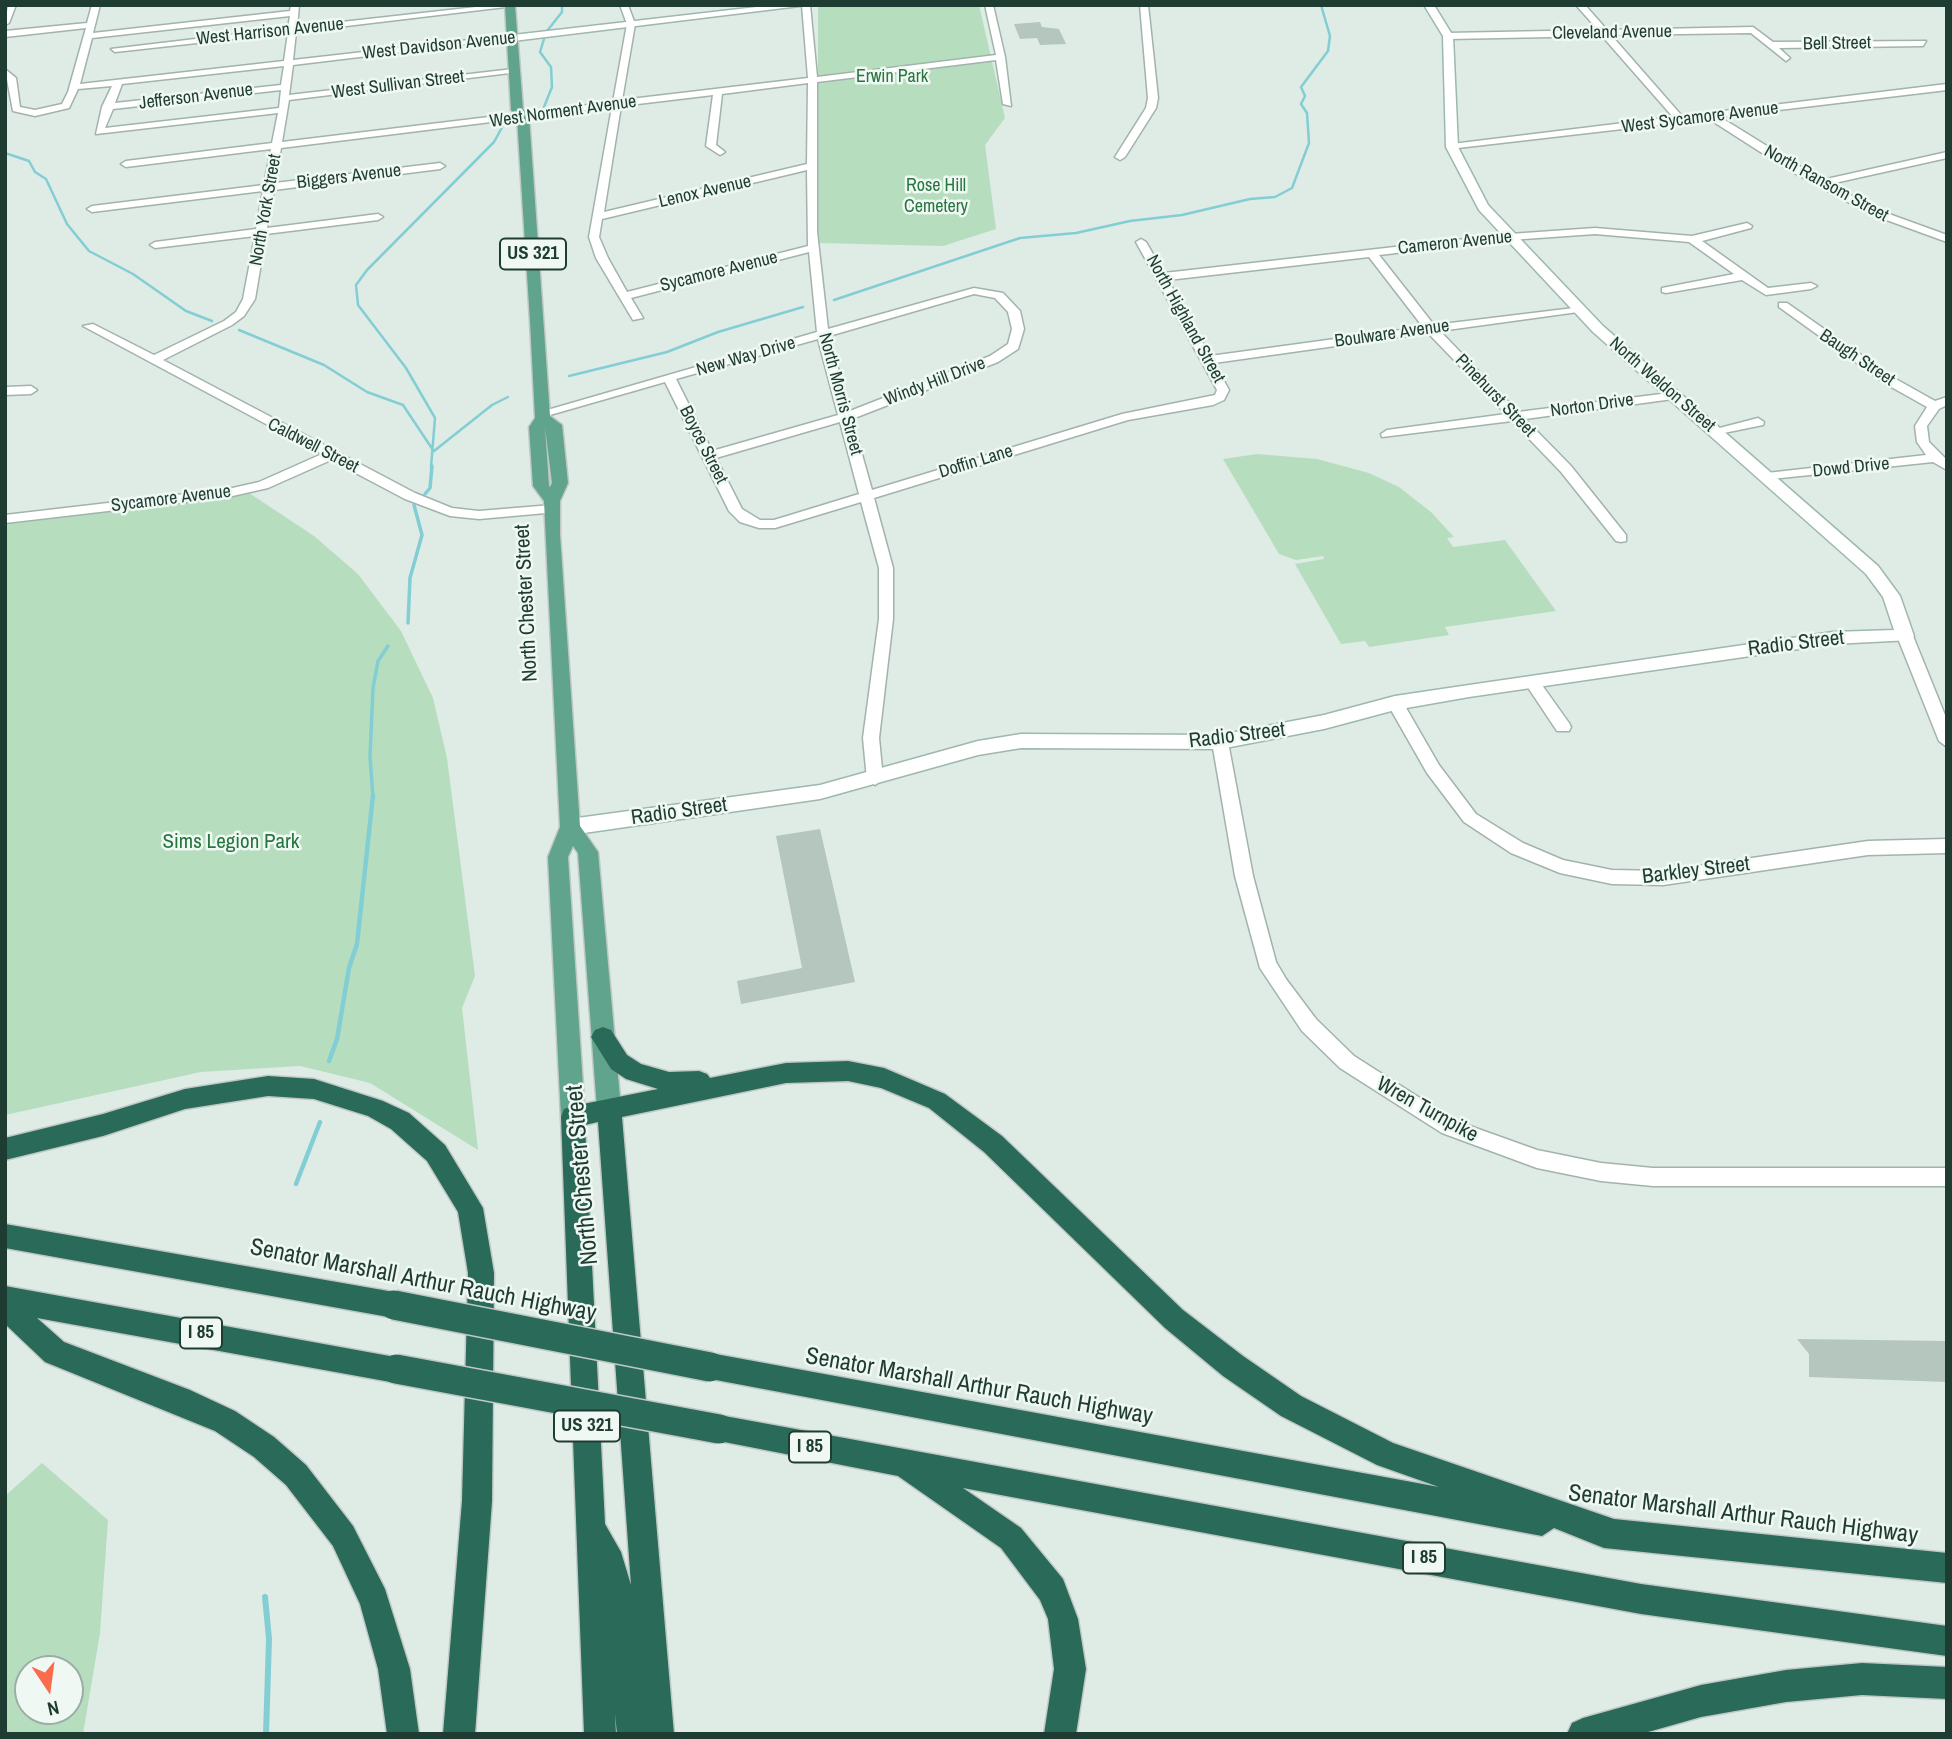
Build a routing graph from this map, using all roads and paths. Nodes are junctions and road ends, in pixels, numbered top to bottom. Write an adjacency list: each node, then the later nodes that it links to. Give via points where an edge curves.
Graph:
1 (12, 5): 11 (street)
2 (96, 5): 13 (street)
3 (624, 5): 12 (street)
4 (804, 5): 12 (street, West Davidson Avenue); 28 (street, North Morris Street, via 812,30)
5 (989, 5): 23 (street)
6 (1144, 5): 46 (street, via 1153,99)
7 (1429, 5): 18 (street, North Weldon Street)
8 (1580, 5): 15 (street)
9 (510, 6): 14 (street, West Harrison Avenue); 19 (main road, North Chester Street / US 321)
10 (295, 9): 14 (street, North York Street); 17 (street)
11 (5, 23)
12 (631, 24): 19 (street, West Davidson Avenue); 35 (street)
13 (90, 25): 16 (street); 17 (street)
14 (292, 30): 22 (street, West Harrison Avenue); 25 (street, North York Street)
15 (1604, 33): 18 (street, Cleveland Avenue); 21 (street, Cleveland Avenue, via 1753,30); 41 (street)
16 (5, 34)
17 (88, 36): 30 (street)
18 (1448, 36): 43 (street, North Weldon Street)
19 (522, 37): 25 (street, West Davidson Avenue); 27 (main road, North Chester Street / US 321)
20 (1923, 43): 21 (street, Bell Street)
21 (1770, 45): 24 (street, Bell Street)
22 (115, 49)
23 (1001, 57): 28 (street, West Norment Avenue); 36 (street)
24 (1786, 58)
25 (290, 63): 29 (street, West Davidson Avenue); 33 (street, North York Street)
26 (5, 72): 30 (street, via 11,78 14,106 27,112 66,106)
27 (513, 72): 33 (street, West Sullivan Street); 39 (main road, North Chester Street / US 321, via 517,110)
28 (813, 80): 34 (street, West Norment Avenue); 49 (street, North Morris Street)
29 (118, 83): 30 (street, West Davidson Avenue); 37 (street)
30 (75, 87)
31 (1947, 87): 40 (street, West Sycamore Avenue)
32 (529, 89): 39 (main road, North Chester Street / US 321, via 530,110)
33 (285, 92): 37 (street, Jefferson Avenue); 38 (street, North York Street)
34 (718, 92): 35 (street, West Norment Avenue); 44 (street, via 711,146)
35 (619, 104): 39 (street, West Norment Avenue); 54 (street)
36 (1008, 104)
37 (107, 107): 38 (street, via 99,132)
38 (284, 110): 42 (street, North York Street)
39 (523, 116): 42 (street, West Norment Avenue); 84 (main road, North Chester Street / US 321)
40 (1711, 116): 41 (street, West Sycamore Avenue); 50 (street, North Ransom Street)
41 (1679, 120): 43 (street, West Sycamore Avenue)
42 (277, 146): 47 (street, West Norment Avenue); 51 (street, North York Street)
43 (1452, 147): 57 (street, North Weldon Street, via 1474,195)
44 (720, 152)
45 (1947, 155): 50 (street)
46 (1120, 156)
47 (126, 164)
48 (440, 166): 51 (street, Biggers Avenue)
49 (813, 166): 54 (street, Lenox Avenue); 62 (street, North Morris Street)
50 (1820, 183): 59 (street, North Ransom Street, via 1893,221)
51 (270, 187): 52 (street, Biggers Avenue); 56 (street, North York Street)
52 (92, 209)
53 (379, 217): 56 (street)
54 (597, 217): 69 (street, via 595,244)
55 (1747, 226): 58 (street, Cameron Avenue)
56 (262, 232): 61 (street); 76 (street, North York Street, via 246,307 214,331)
57 (1510, 237): 58 (street, Cameron Avenue, via 1603,231); 63 (street, Cameron Avenue); 71 (street, North Weldon Street)
58 (1692, 239): 64 (street)
59 (1947, 239)
60 (1142, 242): 65 (street, North Highland Street)
61 (155, 245)
62 (813, 248): 69 (street, Sycamore Avenue); 75 (street, North Morris Street)
63 (1371, 252): 65 (street, Cameron Avenue); 74 (street, Pinehurst Street)
64 (1744, 276): 66 (street, via 1766,292); 67 (street)
65 (1163, 277): 77 (street, North Highland Street)
66 (1811, 286)
67 (1666, 290)
68 (989, 291): 75 (street, New Way Drive, via 954,296); 85 (street, Windy Hill Drive, via 1014,311 1018,329 1008,352)
69 (625, 296): 72 (street)
70 (1783, 305): 83 (street, Baugh Street, via 1890,381)
71 (1578, 309): 74 (street, Boulware Avenue); 81 (street, North Weldon Street)
72 (637, 318)
73 (89, 326): 76 (street, Caldwell Street)
74 (1431, 329): 77 (street, Boulware Avenue); 86 (street, Pinehurst Street)
75 (823, 335): 78 (street, New Way Drive); 85 (street, North Morris Street)
76 (154, 360): 90 (street, Caldwell Street)
77 (1207, 360): 82 (street, North Highland Street, via 1223,390)
78 (670, 379): 84 (street, New Way Drive); 91 (street, Boyce Street)
79 (31, 390): 80 (street)
80 (5, 391)
81 (1673, 395): 86 (street, Norton Drive); 88 (street, North Weldon Street)
82 (1220, 397): 94 (street, Doffin Lane, via 1126,417)
83 (1940, 403): 92 (street, via 1922,426 1923,442)
84 (543, 416): 95 (main road, North Chester Street / US 321, via 537,427 541,486)
85 (845, 417): 91 (street, Windy Hill Drive); 94 (street, North Morris Street)
86 (1514, 417): 89 (street, Norton Drive); 98 (street, Pinehurst Street, via 1566,469)
87 (1758, 422): 88 (street)
88 (1714, 431): 93 (street, North Weldon Street)
89 (1387, 434)
90 (331, 455): 95 (street, Caldwell Street, via 450,512 479,514); 97 (street, Sycamore Avenue, via 263,485 228,493)
91 (708, 456): 96 (street, Boyce Street)
92 (1941, 462): 93 (street, Dowd Drive)
93 (1766, 477): 99 (street, North Weldon Street, via 1872,570 1891,596)
94 (869, 496): 96 (street, Doffin Lane, via 775,524 744,519); 105 (street, North Morris Street, via 887,588 871,738)
95 (552, 505): 106 (main road, North Chester Street / US 321)
96 (736, 511)
97 (5, 519)
98 (1621, 538)
99 (1905, 636): 100 (street, Radio Street, via 1833,638); 103 (street, North Weldon Street)
100 (1532, 682): 101 (street, Radio Street); 102 (street)
101 (1395, 703): 104 (street, Radio Street); 107 (street, Barkley Street, via 1433,769 1469,818 1517,848 1586,873 1663,878 1868,848)
102 (1563, 727)
103 (1947, 741)
104 (1220, 742): 105 (street, Radio Street, via 1021,741 978,748); 113 (street, Wren Turnpike, via 1244,876 1267,963 1279,984 1309,1025 1348,1062 1438,1120 1479,1140 1537,1159 1601,1172 1653,1177)
105 (875, 779): 106 (street, Radio Street, via 772,800)
106 (570, 827): 108 (main road, North Chester Street / US 321, via 588,852); 111 (main road, North Chester Street / US 321, via 558,857)
107 (1947, 846)
108 (603, 1037): 109 (highway, via 619,1062 651,1079); 110 (main road, North Chester Street / US 321)
109 (764, 1078): 110 (highway); 119 (highway, via 848,1071 922,1092 993,1144 1174,1319 1291,1406 1387,1455)
110 (609, 1109): 111 (highway); 127 (highway, North Chester Street / US 321)
111 (573, 1118): 118 (highway, North Chester Street / US 321)
112 (5, 1149): 124 (highway, via 185,1099 268,1086 314,1089 375,1108 400,1121 436,1153 470,1208 481,1273 478,1501)
113 (1947, 1177)
114 (5, 1236): 119 (highway, Senator Marshall Arthur Rauch Highway, bridge)
115 (5, 1299): 117 (highway, I 85, bridge)
116 (5, 1306): 123 (highway, via 54,1352 225,1421 296,1475 343,1536 374,1600 394,1669)
117 (902, 1464): 121 (highway, I 85, via 1642,1599); 128 (highway, via 1011,1538 1052,1590 1063,1619 1070,1669)
118 (591, 1528): 125 (highway, North Chester Street / US 321); 126 (highway, via 610,1563 618,1591)
119 (1617, 1535): 120 (highway, Senator Marshall Arthur Rauch Highway)
120 (1947, 1568)
121 (1947, 1641)
122 (1947, 1683): 129 (highway, via 1862,1679 1786,1686 1701,1701)
123 (403, 1734)
124 (459, 1734)
125 (600, 1734)
126 (633, 1734)
127 (658, 1734)
128 (1060, 1734)
129 (1583, 1734)

